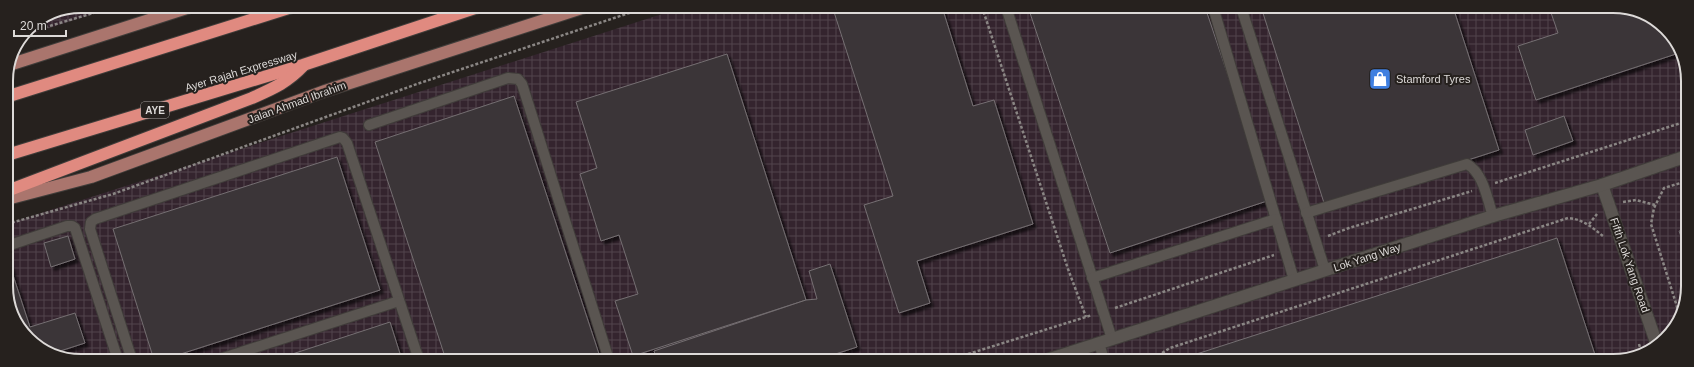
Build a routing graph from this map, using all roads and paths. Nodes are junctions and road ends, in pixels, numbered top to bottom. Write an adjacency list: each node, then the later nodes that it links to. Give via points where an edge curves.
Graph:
1 (93, 13): 11 (path)
2 (171, 13): 12 (main road)
3 (273, 13): 14 (highway)
4 (460, 13): 13 (highway, Ayer Rajah Expressway / AYE)
5 (566, 13): 21 (main road, Jalan Ahmad Ibrahim, via 325,91 91,177)
6 (626, 13): 25 (path, via 417,84 113,194)
7 (984, 13): 33 (path)
8 (1008, 13): 29 (lane)
9 (1215, 13): 24 (lane)
10 (1243, 13): 22 (lane)
11 (36, 30)
12 (15, 63)
13 (303, 66): 16 (highway, Ayer Rajah Expressway / AYE); 20 (highway, via 284,84 252,98)
14 (13, 94)
15 (369, 125): 41 (lane, via 508,78 518,79 522,84)
16 (13, 153)
17 (1681, 158): 19 (street, Lok Yang Way)
18 (1681, 183): 32 (path, via 1664,188 1655,205 1651,224)
19 (1602, 185): 23 (street, Lok Yang Way); 35 (street, Fifth Lok Yang Road)
20 (13, 189)
21 (13, 197)
22 (1306, 213): 23 (lane, via 1467,164 1474,168 1479,177); 28 (lane)
23 (1493, 216): 28 (street, Lok Yang Way)
24 (1276, 219): 29 (lane); 30 (lane)
25 (13, 222)
26 (1588, 224): 44 (path, via 1568,218 1170,348)
27 (13, 244): 37 (lane, via 67,226 76,228)
28 (1325, 270): 30 (street, Lok Yang Way)
29 (1092, 278): 34 (lane)
30 (1294, 280): 34 (street, Lok Yang Way)
31 (399, 301): 38 (lane, via 347,143 343,138 335,137 102,216 91,222 90,229); 39 (lane); 40 (lane)
32 (1677, 308)
33 (1086, 317)
34 (1112, 339): 36 (street, Lok Yang Way)
35 (1655, 339)
36 (1099, 343): 42 (street, Lok Yang Way); 43 (lane)
37 (116, 354)
38 (130, 354)
39 (236, 354)
40 (417, 354)
41 (608, 354)
42 (1065, 354)
43 (1102, 354)
44 (1161, 354)

